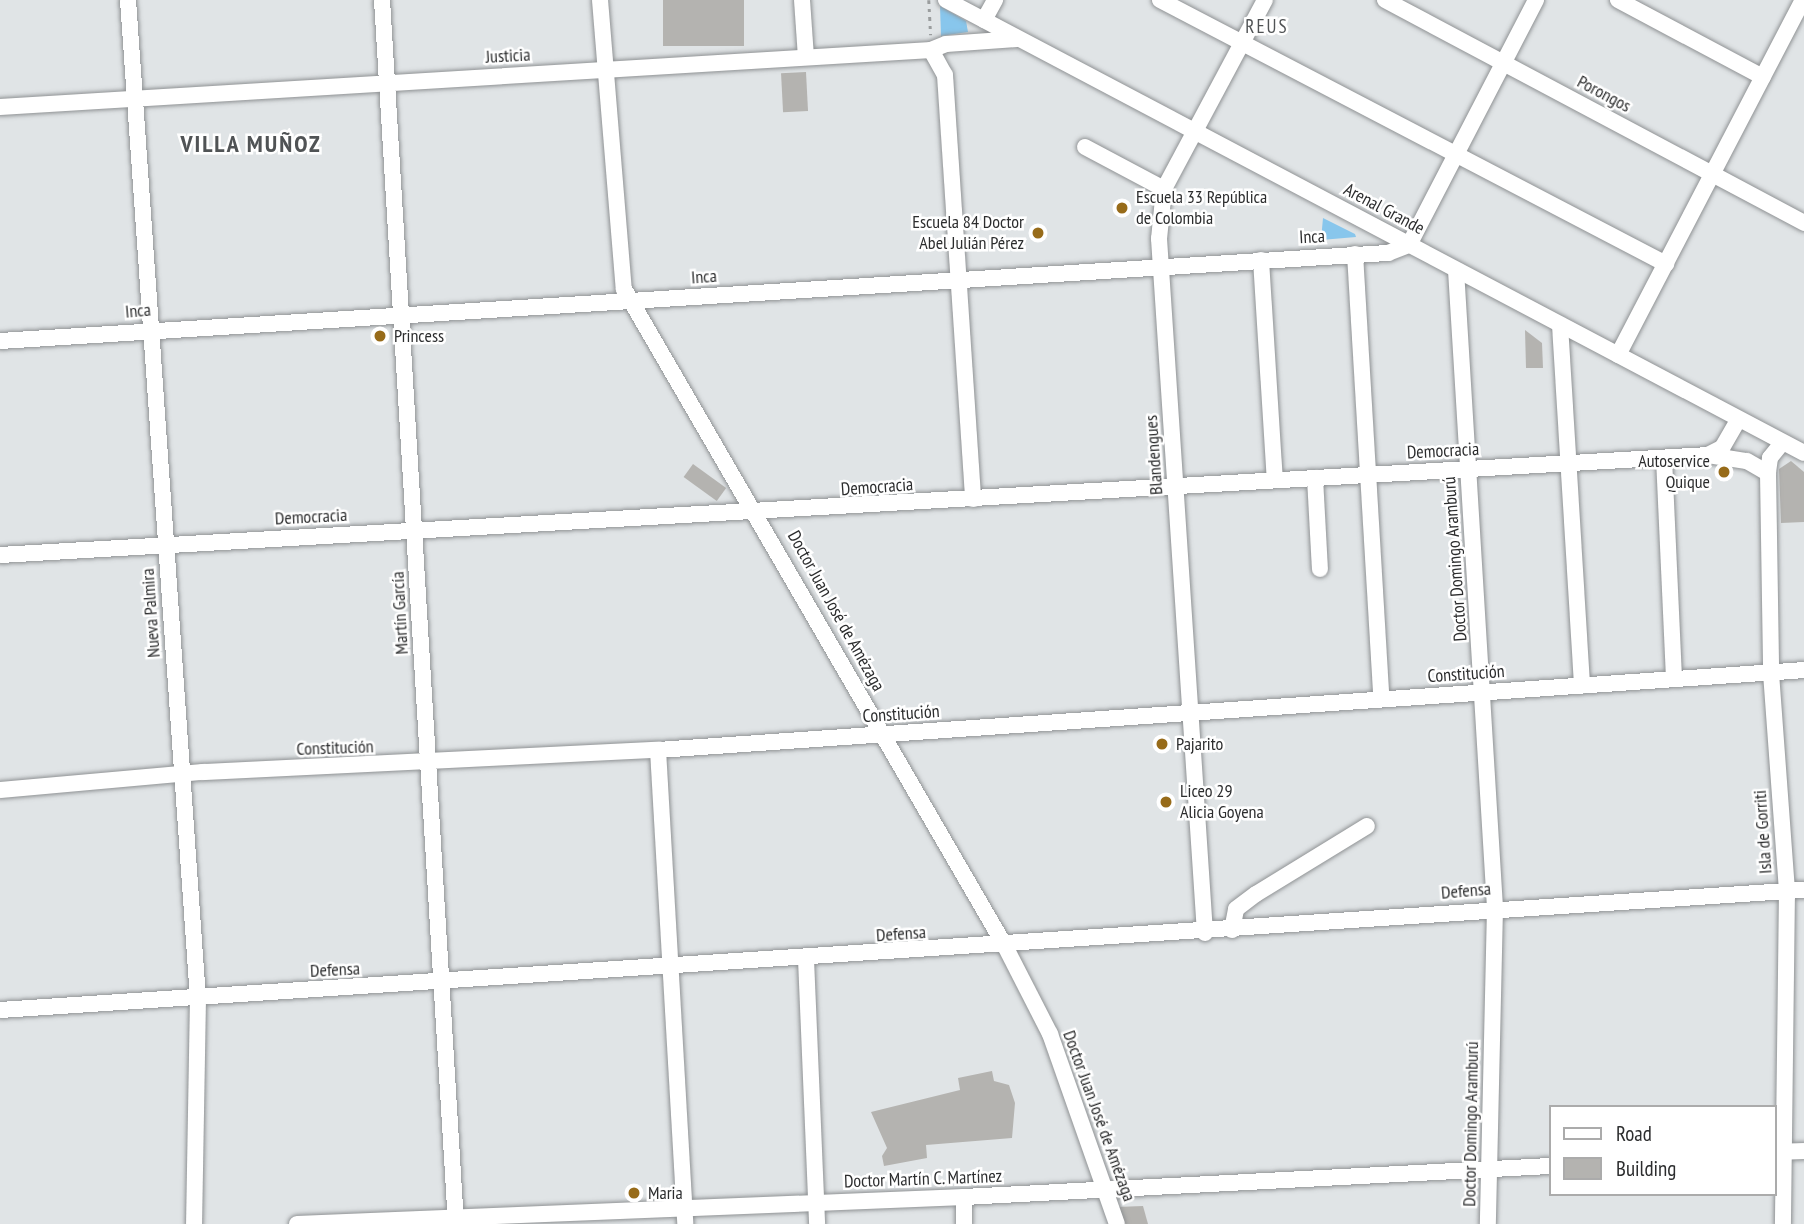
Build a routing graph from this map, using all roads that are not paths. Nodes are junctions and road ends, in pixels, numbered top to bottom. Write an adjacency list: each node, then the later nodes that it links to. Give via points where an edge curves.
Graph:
1 (128, 0): 22 (street, Nueva Palmira)
2 (382, 0): 21 (street, Martín García)
3 (600, 0): 19 (street, Doctor Juan José de Amézaga)
4 (803, 0): 17 (street)
5 (946, 0): 13 (street, Arenal Grande)
6 (995, 0): 13 (street)
7 (1160, 0): 15 (street)
8 (1265, 0): 15 (street, Blandengues)
9 (1385, 0): 18 (street, Porongos)
10 (1536, 0): 18 (street)
11 (1618, 0): 20 (street)
12 (1803, 0): 20 (street)
13 (984, 20): 14 (street, Arenal Grande)
14 (1017, 39): 16 (street, Justicia, via 946,44); 24 (street, Arenal Grande)
15 (1242, 43): 24 (street, Blandengues); 26 (street)
16 (931, 50): 17 (street, Justicia); 36 (street, via 945,75)
17 (806, 57): 19 (street, Justicia)
18 (1503, 61): 26 (street); 27 (street, Porongos)
19 (604, 70): 21 (street, Justicia); 37 (street, Doctor Juan José de Amézaga, via 621,279)
20 (1763, 77): 27 (street)
21 (387, 81): 22 (street, Justicia); 38 (street, Martín García)
22 (134, 100): 23 (street, Justicia); 40 (street, Nueva Palmira)
23 (0, 107)
24 (1197, 130): 28 (street, Blandengues); 30 (street, Arenal Grande)
25 (1085, 147): 28 (street)
26 (1456, 154): 30 (street); 33 (street)
27 (1712, 175): 29 (street, Porongos); 33 (street)
28 (1164, 189): 34 (street, Blandengues)
29 (1804, 223)
30 (1409, 245): 31 (street, Inca); 35 (street, Arenal Grande)
31 (1354, 254): 32 (street, Inca); 51 (street)
32 (1261, 260): 34 (street, Inca); 53 (street)
33 (1666, 264): 42 (street)
34 (1160, 268): 36 (street, Inca); 54 (street, Blandengues)
35 (1455, 270): 39 (street, Arenal Grande); 49 (street, Doctor Domingo Aramburú)
36 (957, 278): 37 (street, Inca); 55 (street)
37 (629, 300): 38 (street, Inca); 56 (street, Doctor Juan José de Amézaga)
38 (399, 314): 40 (street, Inca); 57 (street, Martín García)
39 (1560, 326): 42 (street, Arenal Grande); 48 (street)
40 (150, 330): 41 (street, Inca); 58 (street, Nueva Palmira)
41 (0, 341)
42 (1618, 355): 43 (street, Arenal Grande)
43 (1738, 420): 44 (street, Arenal Grande); 46 (street, via 1722,449)
44 (1782, 443): 45 (street, Arenal Grande); 50 (street, Isla de Gorriti, via 1770,458)
45 (1804, 453)
46 (1708, 455): 47 (street, Democracia); 50 (street, Democracia, via 1747,461)
47 (1664, 458): 48 (street, Democracia); 63 (street)
48 (1568, 463): 49 (street, Democracia); 64 (street)
49 (1468, 469): 51 (street, Democracia); 65 (street, Doctor Domingo Aramburú)
50 (1768, 473): 62 (street, Isla de Gorriti)
51 (1367, 475): 52 (street, Democracia); 66 (street)
52 (1315, 478): 53 (street, Democracia); 60 (street)
53 (1275, 480): 54 (street, Democracia)
54 (1175, 486): 55 (street, Democracia); 67 (street, Blandengues)
55 (973, 499): 56 (street, Democracia)
56 (760, 515): 57 (street, Democracia); 68 (street, Doctor Juan José de Amézaga)
57 (415, 531): 58 (street, Democracia); 70 (street, Martín García)
58 (165, 543): 59 (street, Democracia); 71 (street, Nueva Palmira)
59 (0, 555)
60 (1320, 569)
61 (1804, 670): 62 (street, Constitución)
62 (1771, 673): 63 (street, Constitución); 74 (street, Isla de Gorriti)
63 (1674, 678): 64 (street, Constitución)
64 (1582, 685): 65 (street, Constitución)
65 (1482, 693): 66 (street, Constitución); 76 (street, Doctor Domingo Aramburú)
66 (1381, 698): 67 (street, Constitución)
67 (1189, 715): 68 (street, Constitución); 78 (street, Blandengues)
68 (883, 735): 69 (street, Constitución); 79 (street, Doctor Juan José de Amézaga)
69 (658, 750): 70 (street, Constitución); 81 (street)
70 (429, 763): 71 (street, Constitución); 82 (street, Martín García)
71 (183, 773): 72 (street, Constitución); 83 (street, Nueva Palmira)
72 (0, 790)
73 (1367, 826): 77 (street, via 1236,909)
74 (1787, 890): 75 (street, Defensa); 76 (street, Defensa); 86 (street, Isla de Gorriti)
75 (1804, 890)
76 (1495, 908): 77 (street, Defensa); 88 (street, Doctor Domingo Aramburú)
77 (1232, 930): 78 (street, Defensa)
78 (1205, 933): 79 (street, Defensa)
79 (1004, 946): 80 (street, Defensa); 89 (street, Doctor Juan José de Amézaga, via 1050,1034)
80 (806, 959): 81 (street, Defensa); 91 (street)
81 (670, 969): 82 (street, Defensa); 92 (street)
82 (443, 983): 83 (street, Defensa); 93 (street, Martín García)
83 (198, 998): 84 (street, Defensa); 94 (street, Nueva Palmira)
84 (0, 1010)
85 (1804, 1151): 86 (street)
86 (1779, 1152): 101 (street, Isla de Gorriti)
87 (1548, 1166): 88 (street, Doctor Martín C. Martínez)
88 (1488, 1170): 89 (street, Doctor Martín C. Martínez); 100 (street, Doctor Domingo Aramburú)
89 (1105, 1190): 90 (street, Doctor Martín C. Martínez); 99 (street, Doctor Juan José de Amézaga)
90 (964, 1198): 91 (street, Doctor Martín C. Martínez); 98 (street)
91 (816, 1201): 92 (street, Doctor Martín C. Martínez); 97 (street)
92 (684, 1207): 93 (street, Doctor Martín C. Martínez); 96 (street)
93 (455, 1220): 95 (street, Doctor Martín C. Martínez)
94 (194, 1224)
95 (297, 1224)
96 (685, 1224)
97 (817, 1224)
98 (964, 1224)
99 (1117, 1224)
100 (1488, 1224)
101 (1783, 1224)

